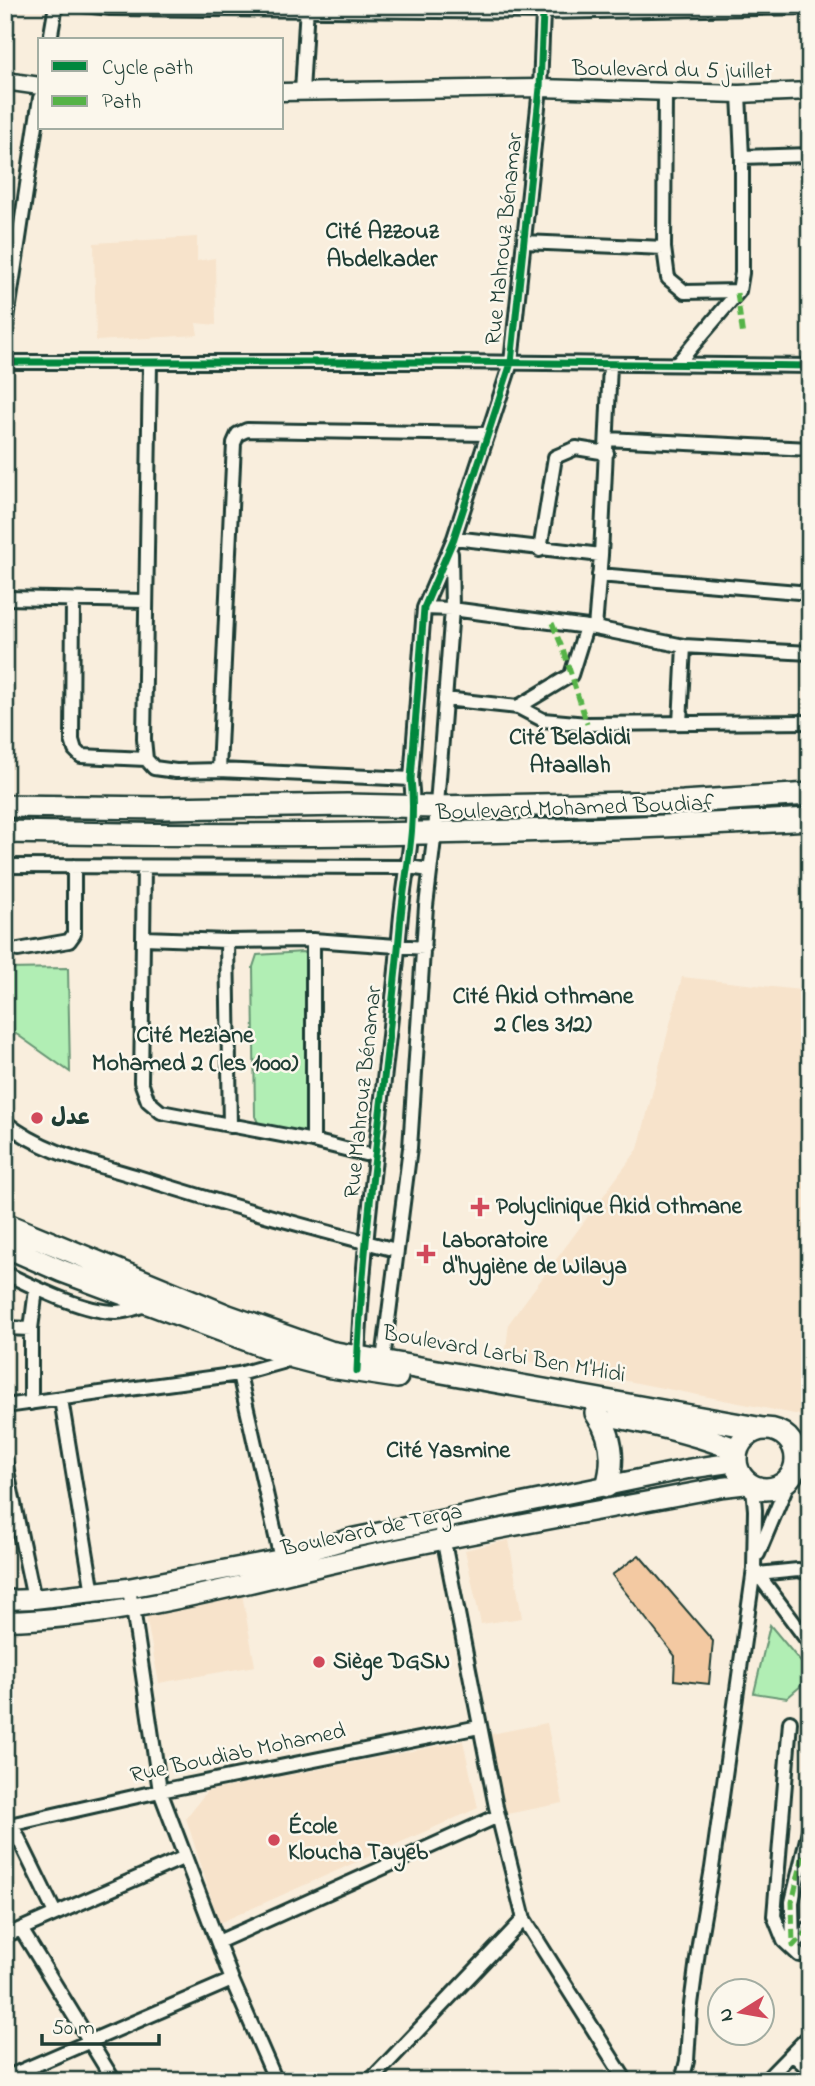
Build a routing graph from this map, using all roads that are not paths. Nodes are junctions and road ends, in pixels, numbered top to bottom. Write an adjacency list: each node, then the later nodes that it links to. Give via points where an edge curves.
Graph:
1 (56, 5): 10 (street)
2 (84, 5): 3 (street)
3 (110, 6): 4 (street)
4 (173, 7): 7 (street)
5 (744, 7): 6 (street); 9 (street)
6 (810, 7)
7 (307, 8): 8 (street); 16 (street)
8 (424, 8): 9 (street)
9 (543, 12): 13 (street, Rue Mahrouz Bénamar)
10 (50, 38)
11 (5, 81): 12 (street)
12 (38, 86)
13 (540, 88): 16 (street, Boulevard du 5 juillet); 17 (street, Boulevard du 5 juillet); 23 (street, Rue Mahrouz Bénamar)
14 (810, 91): 18 (street, Boulevard du 5 juillet)
15 (284, 92): 16 (street, Boulevard du 5 juillet)
16 (302, 92)
17 (665, 92): 18 (street, Boulevard du 5 juillet); 24 (street)
18 (738, 94): 21 (street)
19 (38, 107): 22 (street)
20 (810, 155): 21 (street)
21 (742, 157): 25 (street)
22 (12, 236): 26 (street)
23 (524, 242): 24 (street); 29 (street, Rue Mahrouz Bénamar)
24 (664, 248): 25 (street, via 668,278 685,292)
25 (739, 290): 30 (street)
26 (5, 332)
27 (5, 362): 28 (street)
28 (150, 363): 29 (street); 43 (street)
29 (511, 363): 31 (street); 33 (street, Rue Mahrouz Bénamar)
30 (677, 364): 31 (street); 32 (street)
31 (610, 365): 34 (street)
32 (810, 366)
33 (488, 434): 36 (street, Rue Mahrouz Bénamar); 54 (street, via 247,430 238,434)
34 (607, 446): 35 (street); 37 (street, via 555,457); 38 (street)
35 (810, 449)
36 (453, 542): 37 (street); 44 (street, Rue Mahrouz Bénamar); 45 (street, Rue Mahrouz Bénamar)
37 (540, 550): 38 (street)
38 (601, 555): 39 (street)
39 (599, 575): 40 (street); 46 (street)
40 (810, 593)
41 (5, 598): 42 (street)
42 (73, 600): 43 (street); 53 (street, via 75,750 81,756)
43 (145, 601): 53 (street)
44 (424, 608): 45 (street); 55 (street, Rue Mahrouz Bénamar)
45 (452, 609): 46 (street); 49 (street, Rue Mahrouz Bénamar)
46 (590, 628): 47 (street); 50 (street, via 571,675)
47 (684, 646): 48 (street); 52 (street)
48 (810, 653)
49 (444, 699): 50 (street); 59 (street, Rue Mahrouz Bénamar)
50 (518, 707): 52 (street, via 543,720)
51 (810, 722): 52 (street)
52 (680, 723)
53 (146, 759): 54 (street, via 154,768)
54 (219, 770): 55 (street)
55 (411, 779): 58 (street, Rue Mahrouz Bénamar)
56 (810, 794): 59 (main road, Boulevard Mohamed Boudiaf, via 683,802)
57 (5, 806): 58 (main road, Boulevard Mohamed Boudiaf)
58 (415, 806): 59 (main road, Boulevard Mohamed Boudiaf); 63 (street, Rue Mahrouz Bénamar)
59 (436, 807): 61 (street, Rue Mahrouz Bénamar)
60 (810, 819): 61 (main road, Boulevard Mohamed Boudiaf, via 620,830)
61 (435, 831): 63 (main road, Boulevard Mohamed Boudiaf); 68 (street, Rue Mahrouz Bénamar)
62 (5, 832): 63 (main road, Boulevard Mohamed Boudiaf)
63 (413, 833): 67 (street, Rue Mahrouz Bénamar)
64 (5, 866): 65 (street)
65 (74, 866): 66 (street); 74 (street, via 74,934 69,941)
66 (144, 867): 67 (street); 69 (street)
67 (408, 867): 68 (street); 72 (street, Rue Mahrouz Bénamar)
68 (430, 870): 73 (street, Rue Mahrouz Bénamar)
69 (144, 938): 71 (street); 76 (street, via 141,1082 148,1101 161,1112)
70 (313, 940): 71 (street); 72 (street); 77 (street)
71 (227, 941): 76 (street)
72 (398, 946): 73 (street); 80 (street, Rue Mahrouz Bénamar)
73 (424, 948): 82 (street, Rue Mahrouz Bénamar, via 410,1148)
74 (18, 950)
75 (5, 1122): 80 (street, via 51,1150)
76 (230, 1126): 77 (street)
77 (313, 1141): 78 (street)
78 (365, 1154)
79 (5, 1224): 88 (main road, Boulevard Larbi Ben M'Hidi)
80 (368, 1243): 82 (street); 89 (street, Rue Mahrouz Bénamar)
81 (5, 1246): 85 (main road, Boulevard Larbi Ben M'Hidi)
82 (396, 1250): 90 (street, Rue Mahrouz Bénamar)
83 (5, 1273): 84 (street)
84 (36, 1289): 85 (street, via 99,1310 129,1310); 87 (street)
85 (148, 1304): 88 (main road, Boulevard Larbi Ben M'Hidi)
86 (5, 1328): 87 (street)
87 (31, 1329): 93 (street)
88 (296, 1349): 89 (main road, Boulevard Larbi Ben M'Hidi, via 330,1352); 91 (street, via 266,1368)
89 (358, 1363): 90 (main road, Boulevard Larbi Ben M'Hidi)
90 (382, 1367): 95 (main road, Boulevard Larbi Ben M'Hidi); 96 (main road, Boulevard Larbi Ben M'Hidi)
91 (239, 1374): 92 (street); 105 (street)
92 (61, 1399): 93 (street); 109 (street)
93 (32, 1404): 94 (street)
94 (5, 1406)
95 (596, 1413): 98 (main road, Boulevard Larbi Ben M'Hidi, via 708,1438); 101 (main road, via 612,1454)
96 (772, 1431): 97 (main road, Boulevard Larbi Ben M'Hidi); 98 (main road, via 747,1436); 100 (main road, via 794,1447)
97 (810, 1437)
98 (737, 1456): 101 (main road, Boulevard de Terga); 102 (main road, via 743,1479)
99 (5, 1461): 110 (street)
100 (797, 1476): 102 (main road, via 768,1490); 106 (street)
101 (607, 1486): 103 (main road, Boulevard de Terga)
102 (751, 1486): 104 (main road, Boulevard de Terga, via 723,1487); 106 (street)
103 (440, 1520): 104 (street); 105 (main road, Boulevard de Terga)
104 (444, 1541): 112 (main road, Boulevard de Terga); 116 (street)
105 (281, 1559): 108 (main road, Boulevard de Terga)
106 (756, 1568): 107 (street); 114 (street); 134 (street, via 699,1944)
107 (810, 1573)
108 (128, 1588): 109 (main road, Boulevard de Terga); 112 (street)
109 (93, 1593): 110 (main road, Boulevard de Terga)
110 (34, 1599): 111 (main road, Boulevard de Terga)
111 (5, 1600)
112 (133, 1608): 113 (main road, Boulevard de Terga); 117 (street)
113 (5, 1620)
114 (810, 1644)
115 (790, 1722): 129 (street, via 774,1916 784,1941)
116 (479, 1727): 117 (street, Rue Boudiab Mohamed); 118 (street)
117 (160, 1791): 119 (street, Rue Boudiab Mohamed); 122 (street)
118 (498, 1816): 124 (street); 128 (street)
119 (8, 1826): 123 (street)
120 (810, 1826): 121 (street)
121 (807, 1849): 125 (street, via 792,1902 793,1946)
122 (185, 1857): 123 (street); 128 (street)
123 (55, 1913): 126 (street)
124 (524, 1919): 139 (street); 140 (street)
125 (810, 1927)
126 (22, 1929): 127 (street); 132 (street)
127 (5, 1936)
128 (218, 1942): 130 (street)
129 (799, 1955)
130 (232, 1980): 132 (street); 138 (street)
131 (810, 2035): 133 (street)
132 (91, 2041): 136 (street); 137 (street)
133 (792, 2054): 135 (street); 143 (street)
134 (687, 2061): 141 (street); 142 (street)
135 (810, 2070)
136 (5, 2078)
137 (114, 2081)
138 (276, 2081)
139 (370, 2081)
140 (626, 2081)
141 (682, 2081)
142 (693, 2081)
143 (765, 2081)

